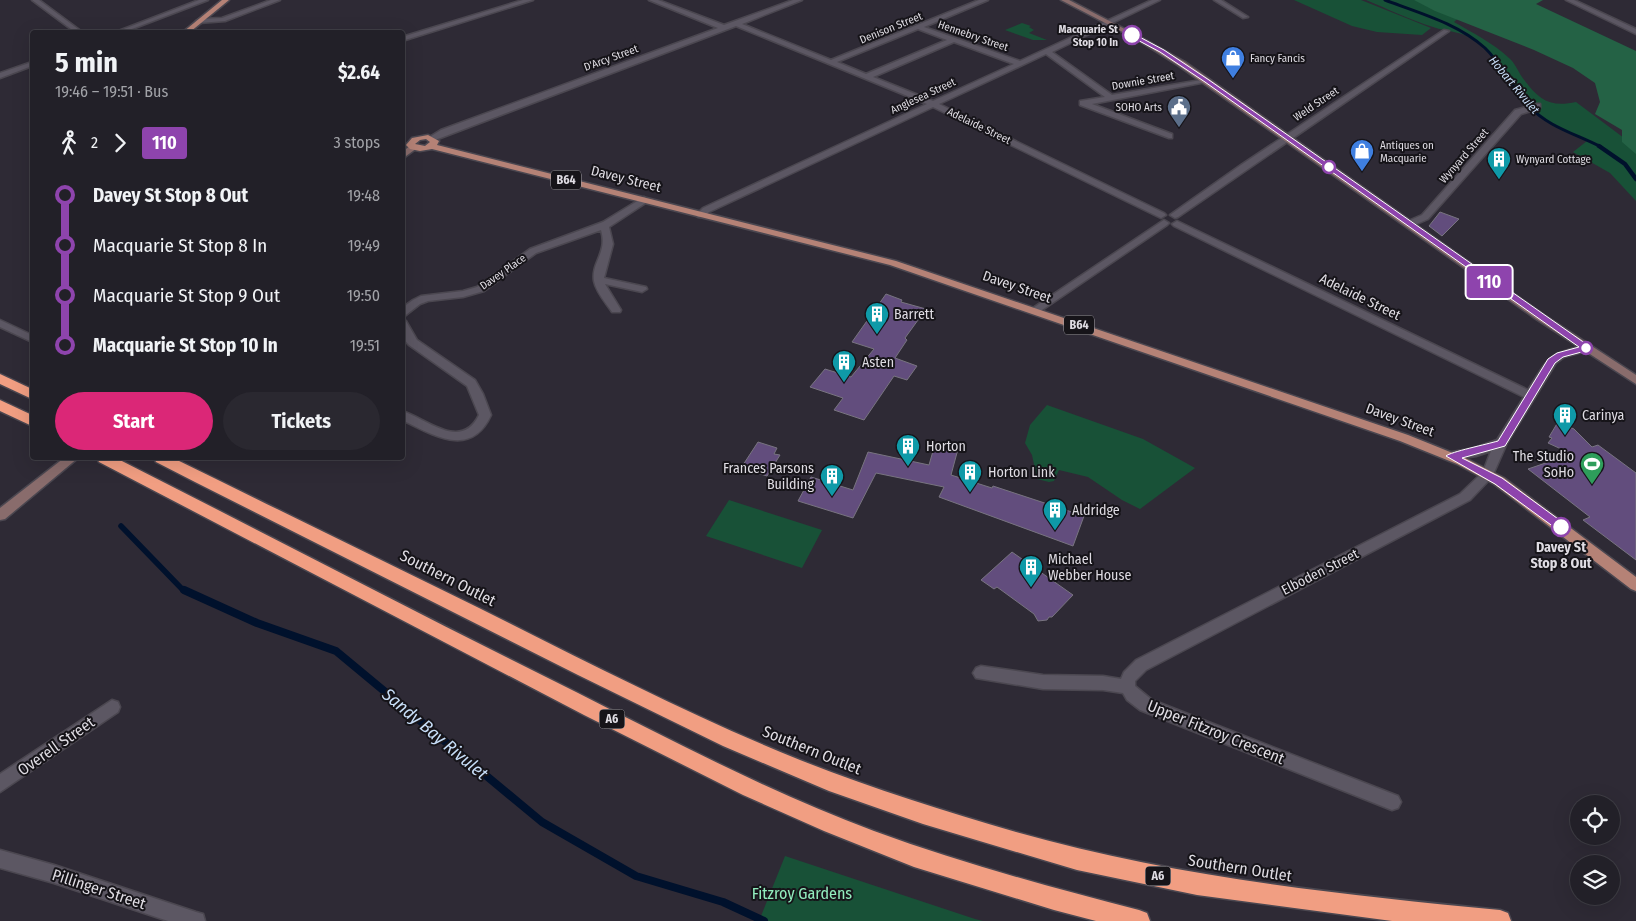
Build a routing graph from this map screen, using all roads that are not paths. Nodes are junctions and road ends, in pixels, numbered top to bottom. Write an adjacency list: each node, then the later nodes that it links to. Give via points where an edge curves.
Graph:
1 (35, 0): 19 (street)
2 (205, 0): 20 (street)
3 (226, 0): 14 (main road)
4 (277, 0): 14 (street, via 223,20)
5 (530, 0): 24 (street)
6 (652, 0): 18 (street)
7 (800, 0): 15 (street, D'Arcy Street)
8 (985, 0): 17 (street, Denison Street)
9 (1064, 0): 16 (street)
10 (1157, 0): 16 (street, Anglesea Street)
11 (1217, 0): 13 (street)
12 (1569, 0): 23 (street)
13 (1245, 16)
14 (200, 21): 21 (main road)
15 (737, 24): 18 (street, D'Arcy Street); 27 (street, Adelaide Street)
16 (1110, 24): 26 (street, Anglesea Street); 32 (street, via 1162,51)
17 (918, 27): 25 (street, Hennebry Street); 27 (street, Denison Street)
18 (724, 28): 39 (street, D'Arcy Street, via 444,132)
19 (76, 30)
20 (124, 30)
21 (189, 30)
22 (1446, 31): 37 (street, Weld Street)
23 (1636, 32)
24 (405, 38)
25 (953, 40): 28 (street, Hennebry Street); 31 (street)
26 (1048, 52): 28 (street, Anglesea Street); 33 (street)
27 (832, 62): 31 (street, Adelaide Street)
28 (1021, 64): 34 (street, Anglesea Street)
29 (30, 65): 30 (street)
30 (0, 76)
31 (868, 76): 34 (street, Adelaide Street)
32 (1207, 81): 33 (street, Downie Street); 37 (street)
33 (1111, 98): 36 (street, Downie Street, via 1083,103)
34 (933, 104): 43 (street, Anglesea Street); 44 (street, Adelaide Street)
35 (1537, 106): 46 (street, Wynyard Street, via 1518,112 1425,217)
36 (1169, 136)
37 (1288, 138): 45 (street, Weld Street); 46 (street)
38 (405, 140): 40 (main road, B64)
39 (431, 142): 40 (main road, B64, via 424,148); 42 (main road, Davey Street / B64)
40 (413, 144): 41 (street)
41 (405, 153)
42 (644, 200): 43 (main road, Davey Street / B64); 47 (street, Davey Place)
43 (701, 215): 51 (main road, Davey Street / B64, via 893,263)
44 (1162, 219): 45 (street); 51 (street)
45 (1176, 220): 60 (street, Adelaide Street)
46 (1409, 224): 56 (street)
47 (604, 225): 48 (street, via 610,246); 52 (street, Davey Place, via 531,252 482,289 419,300)
48 (599, 280): 49 (street); 50 (street)
49 (642, 289)
50 (616, 310)
51 (1035, 310): 65 (main road, Davey Street / B64)
52 (405, 311)
53 (0, 323): 55 (street)
54 (405, 329): 62 (street, via 418,347 471,384 485,415 475,430 454,436 437,434)
55 (30, 338)
56 (1586, 348): 58 (street); 60 (street, Elboden Street, via 1555,357)
57 (0, 378): 59 (highway)
58 (1636, 380)
59 (30, 393)
60 (1530, 395): 64 (street, Elboden Street)
61 (0, 406): 63 (highway)
62 (405, 417)
63 (30, 420)
64 (1501, 443): 65 (street); 69 (street, Elboden Street)
65 (1451, 456): 69 (main road, Davey Street / B64)
66 (70, 460): 70 (street)
67 (108, 460): 79 (highway, A6, via 566,696 827,822 913,856)
68 (165, 460): 80 (highway, Southern Outlet / A6, via 620,687 770,757 869,795 1021,844 1181,880 1392,910)
69 (1488, 474): 71 (main road, Davey Street / B64); 73 (street, Elboden Street, via 1465,497 1141,665 1130,674)
70 (0, 516)
71 (1636, 585)
72 (982, 673): 73 (street, via 1042,682 1103,683)
73 (1127, 687): 76 (street, Upper Fitzroy Crescent, via 1133,696 1162,712)
74 (112, 707): 75 (street, Overell Street)
75 (0, 784)
76 (1392, 802)
77 (0, 859): 78 (street, Pillinger Street)
78 (196, 921)
79 (1139, 921)
80 (1500, 921)

